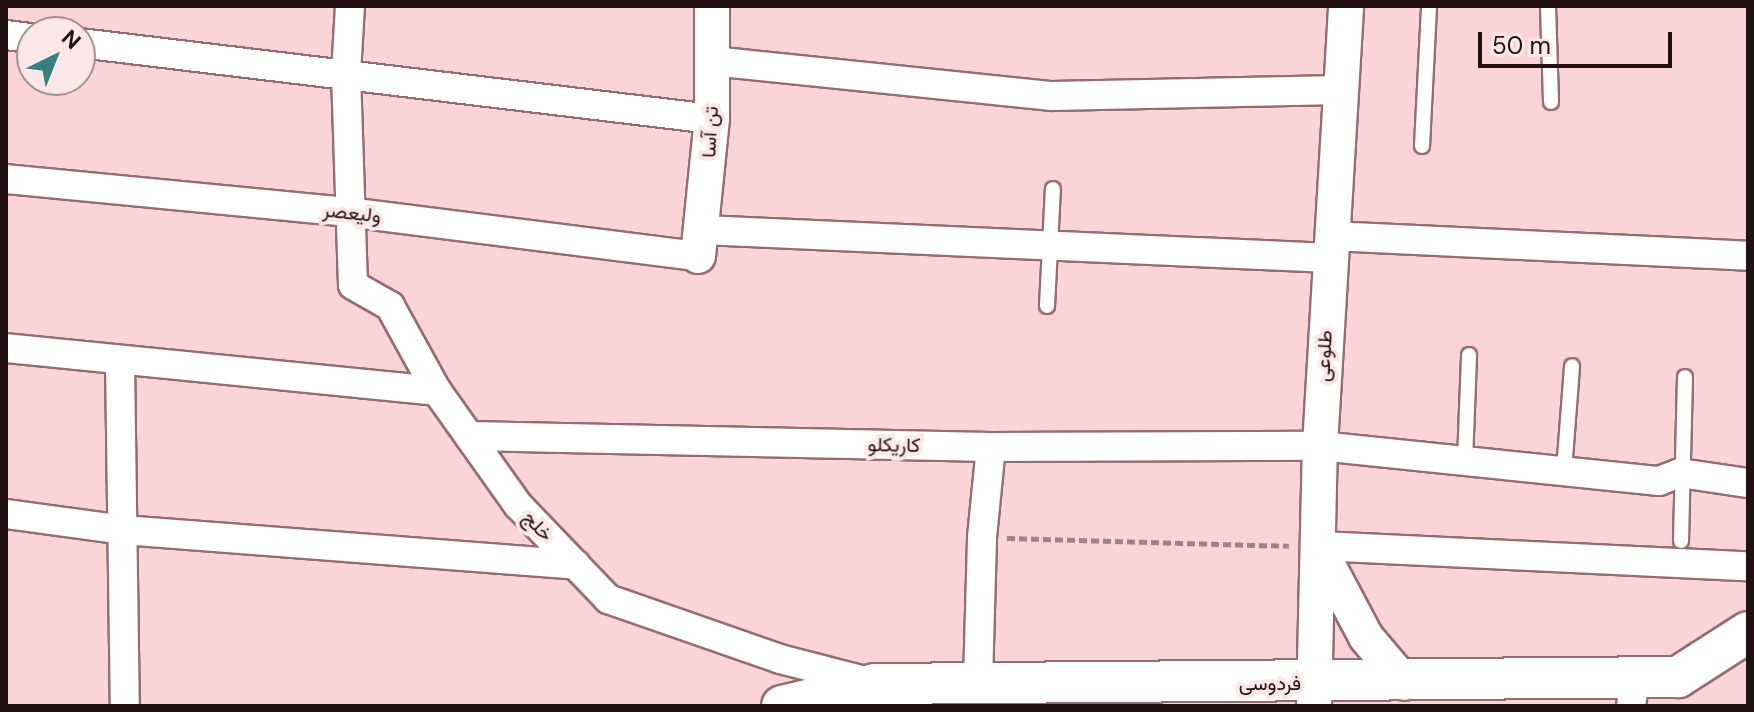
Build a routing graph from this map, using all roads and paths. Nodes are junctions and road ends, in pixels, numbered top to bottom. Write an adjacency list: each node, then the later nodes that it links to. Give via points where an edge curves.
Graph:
1 (350, 6): 8 (street)
2 (712, 6): 7 (street, تن آسا)
3 (1346, 6): 9 (street, طلوعی)
4 (1429, 6): 12 (lane)
5 (1548, 6): 10 (lane)
6 (96, 45): 8 (street)
7 (712, 61): 9 (street, via 1052,96); 11 (street, تن آسا)
8 (346, 74): 11 (street); 15 (street)
9 (1340, 90): 18 (street, طلوعی)
10 (1551, 102)
11 (712, 119): 16 (street, تن آسا)
12 (1422, 146)
13 (6, 179): 15 (street, ولیعصر)
14 (1053, 189): 17 (lane)
15 (348, 212): 16 (street, ولیعصر); 26 (street, خلج, via 353,285 390,306)
16 (700, 243): 17 (street, ولیعصر)
17 (1049, 245): 18 (street, ولیعصر); 20 (lane)
18 (1330, 247): 19 (street, ولیعصر); 28 (street, طلوعی)
19 (1748, 256)
20 (1047, 306)
21 (6, 348): 23 (street)
22 (1469, 355): 30 (lane)
23 (120, 361): 26 (street); 35 (street)
24 (1572, 366): 31 (lane)
25 (1685, 377): 32 (lane)
26 (437, 391): 27 (street, خلج)
27 (469, 436): 29 (street, کاریکلو); 39 (street, خلج, via 518,505)
28 (1320, 446): 29 (street, کاریکلو); 30 (street, کاریکلو); 38 (street, طلوعی)
29 (991, 447): 36 (street)
30 (1465, 461): 31 (street, کاریکلو)
31 (1564, 471): 32 (street, کاریکلو, via 1659,481)
32 (1680, 473): 33 (street, کاریکلو); 37 (lane)
33 (1748, 483)
34 (6, 514): 35 (street)
35 (124, 530): 39 (street); 47 (street)
36 (982, 537): 38 (path); 42 (street)
37 (1681, 541)
38 (1318, 546): 40 (street); 43 (street, via 1366,637); 46 (street, طلوعی)
39 (576, 565): 44 (street, خلج, via 608,599 780,659)
40 (1748, 566)
41 (1748, 632): 45 (main road, فردوسی, via 1678,677)
42 (978, 682): 44 (main road, فردوسی); 46 (main road, فردوسی)
43 (1405, 683): 45 (main road, فردوسی); 46 (main road, فردوسی)
44 (875, 684): 48 (main road, فردوسی)
45 (1633, 692)
46 (1314, 694)
47 (125, 706)
48 (782, 706)

